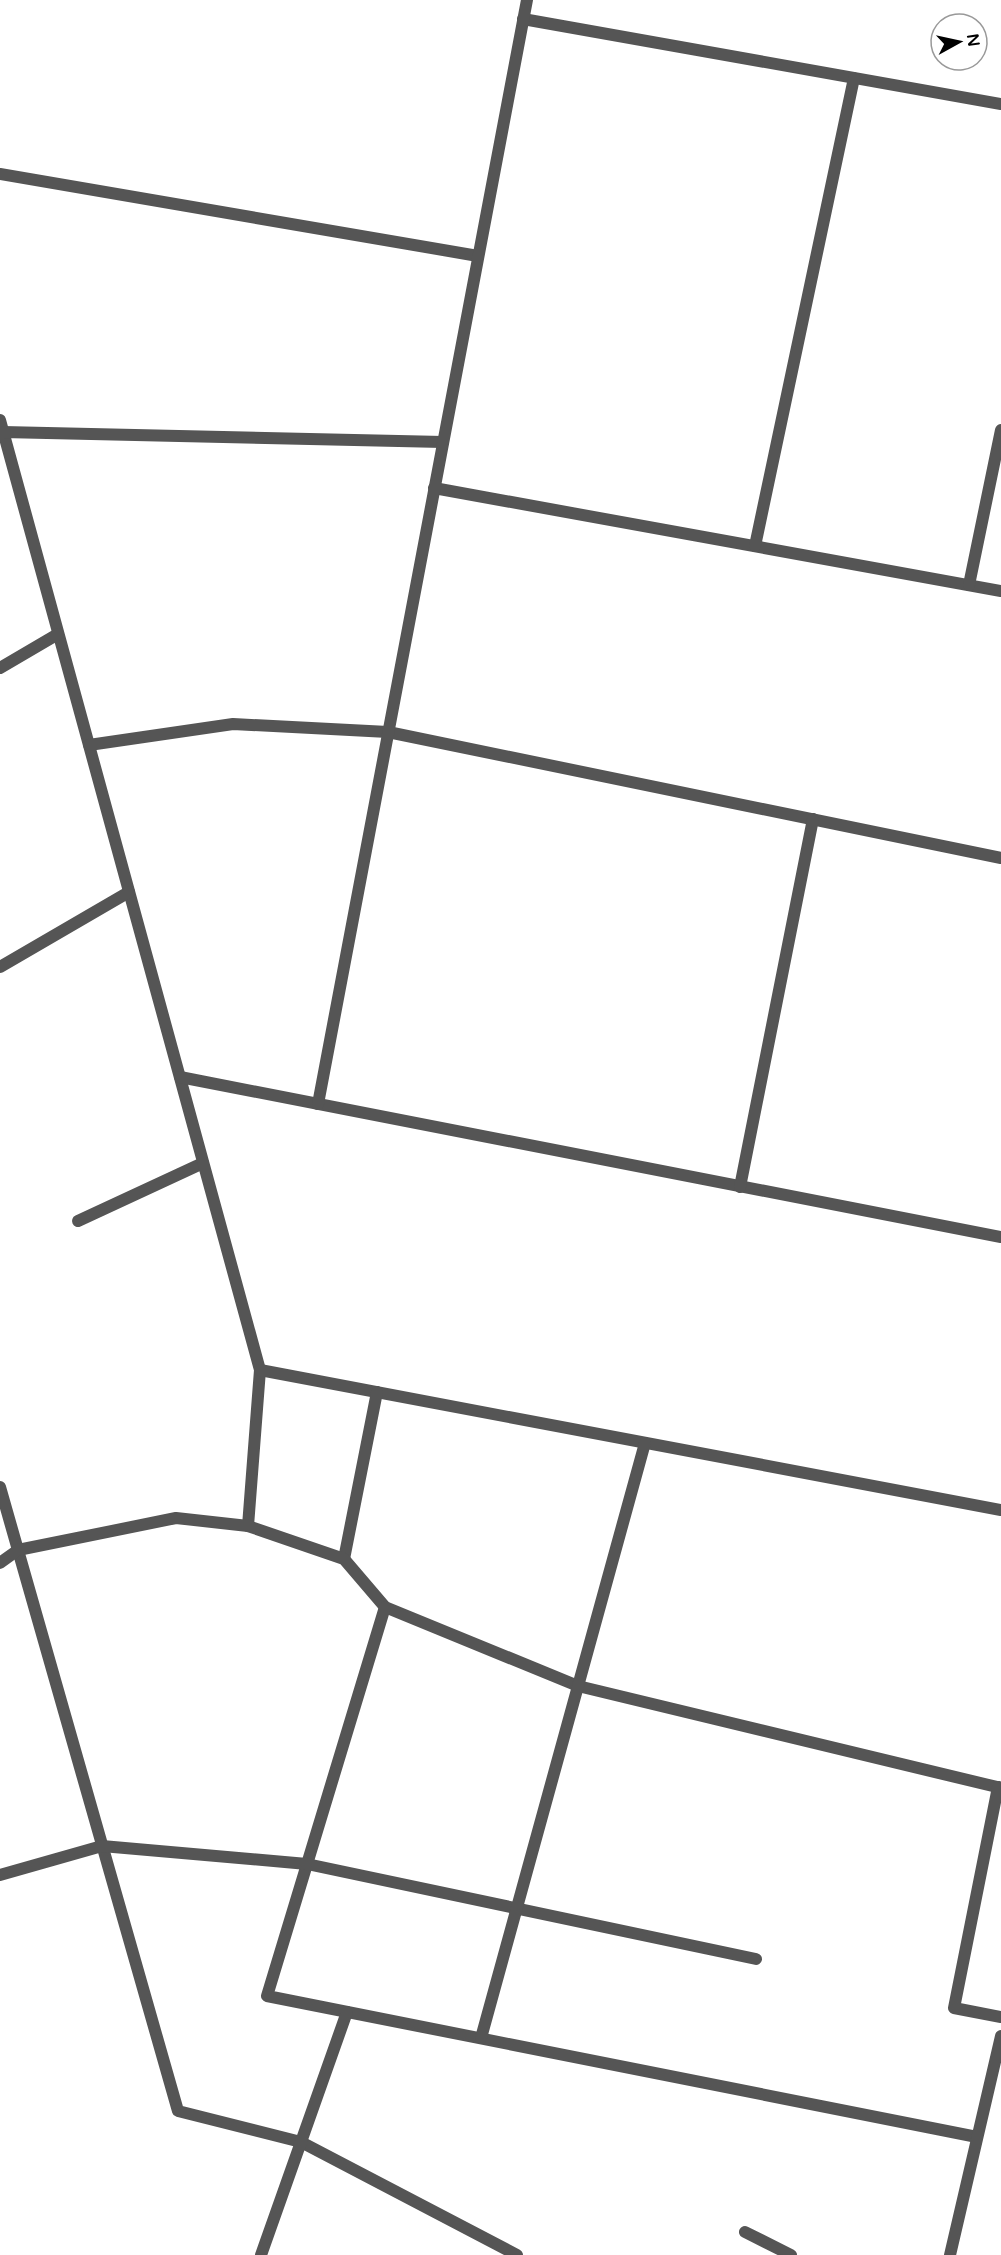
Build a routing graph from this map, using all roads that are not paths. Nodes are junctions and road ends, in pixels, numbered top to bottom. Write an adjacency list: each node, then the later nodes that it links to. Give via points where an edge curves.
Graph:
1 (527, 0): 2 (street)
2 (523, 19): 3 (street); 6 (street)
3 (854, 78): 4 (street); 11 (street)
4 (1001, 104)
5 (0, 174): 6 (street)
6 (478, 256): 9 (street)
7 (1, 428): 9 (street); 14 (street)
8 (1001, 430): 12 (street)
9 (443, 442): 10 (street)
10 (434, 488): 11 (street); 16 (street)
11 (755, 546): 12 (street)
12 (969, 585): 13 (street)
13 (1001, 591)
14 (58, 634): 15 (street); 17 (street)
15 (0, 668)
16 (388, 732): 17 (street, via 234,724); 18 (street); 23 (street)
17 (89, 745): 20 (street)
18 (813, 819): 19 (street); 25 (street)
19 (1001, 858)
20 (129, 892): 21 (street); 22 (street)
21 (0, 967)
22 (180, 1077): 23 (street); 24 (street)
23 (318, 1104): 25 (street)
24 (203, 1163): 26 (street); 28 (street)
25 (740, 1186): 27 (street)
26 (78, 1221)
27 (1001, 1237)
28 (260, 1371): 29 (street); 33 (street)
29 (377, 1392): 30 (street); 35 (street)
30 (645, 1443): 32 (street); 38 (street)
31 (0, 1487): 34 (street)
32 (1001, 1510)
33 (248, 1526): 34 (street, via 176,1518); 35 (street)
34 (18, 1550): 36 (street); 40 (street)
35 (344, 1559): 37 (street)
36 (0, 1563)
37 (386, 1607): 38 (street); 41 (street)
38 (578, 1686): 39 (street); 43 (street)
39 (999, 1787): 46 (street, via 954,2008)
40 (102, 1846): 41 (street); 42 (street); 50 (street, via 178,2111)
41 (307, 1864): 43 (street); 45 (street, via 267,1995)
42 (0, 1875)
43 (517, 1908): 44 (street); 48 (street)
44 (756, 1959)
45 (347, 2012): 48 (street); 50 (street)
46 (1001, 2017)
47 (1001, 2036): 49 (street)
48 (480, 2038): 49 (street)
49 (977, 2137): 55 (street)
50 (300, 2142): 52 (street); 53 (street)
51 (745, 2232): 54 (street)
52 (261, 2255)
53 (517, 2255)
54 (791, 2255)
55 (950, 2255)

